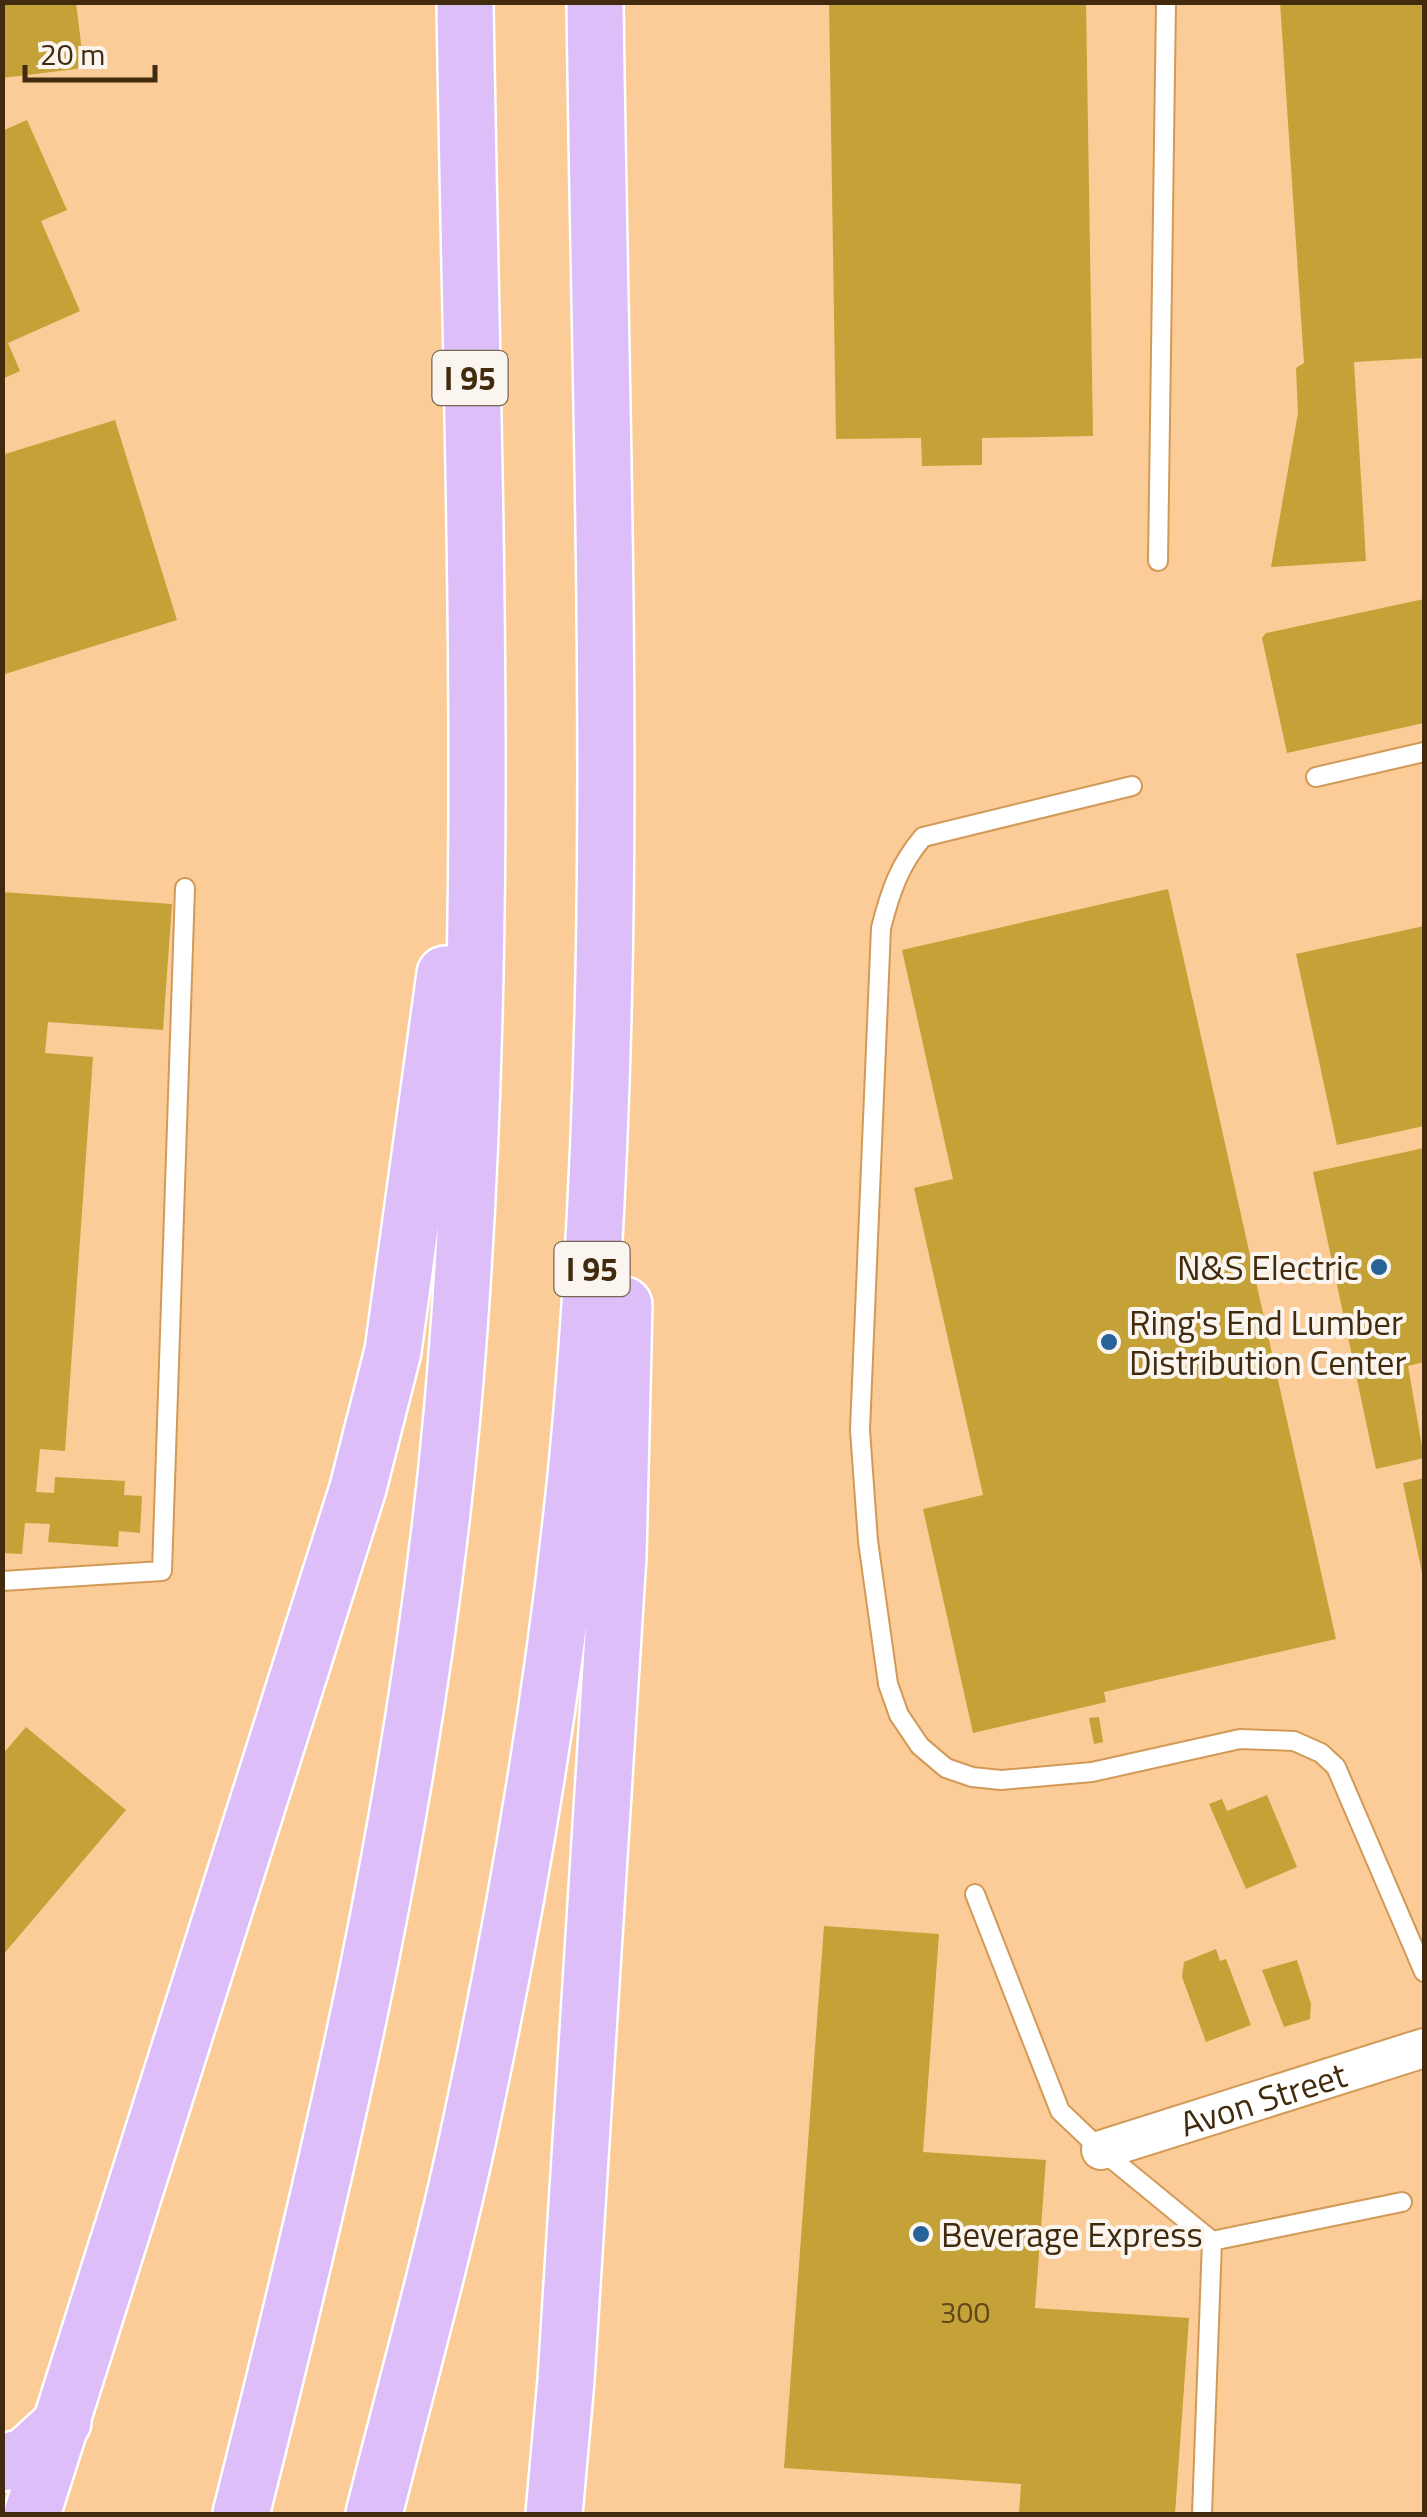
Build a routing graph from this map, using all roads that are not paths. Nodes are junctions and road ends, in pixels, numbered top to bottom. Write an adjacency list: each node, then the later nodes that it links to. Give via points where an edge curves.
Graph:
1 (465, 2): 6 (highway, I 95)
2 (595, 2): 10 (highway, I 95)
3 (1166, 2): 4 (lane)
4 (1158, 562)
5 (1424, 752): 7 (lane)
6 (476, 753): 18 (highway, via 393,1351 358,1488); 21 (highway, I 95, via 473,1089 434,1583 389,1873 348,2076)
7 (1316, 777)
8 (1132, 786): 13 (lane, via 923,837 894,882 881,928 860,1430 888,1684 920,1746 946,1768 972,1776 1092,1772 1240,1739 1294,1740 1321,1753 1336,1767)
9 (185, 888): 11 (lane, via 162,1571)
10 (605, 971): 22 (highway, I 95, via 601,1136 576,1468 536,1782 471,2125); 23 (highway, via 626,1233 618,1556)
11 (2, 1581)
12 (975, 1894): 15 (lane, via 1060,2111)
13 (1424, 1972)
14 (1424, 2048): 15 (street, Avon Street)
15 (1101, 2150): 17 (lane)
16 (1402, 2202): 17 (lane)
17 (1212, 2240): 24 (lane)
18 (63, 2422): 19 (highway, via 26,2456); 20 (highway)
19 (2, 2463)
20 (32, 2514)
21 (241, 2514)
22 (374, 2514)
23 (554, 2514)
24 (1202, 2514)

